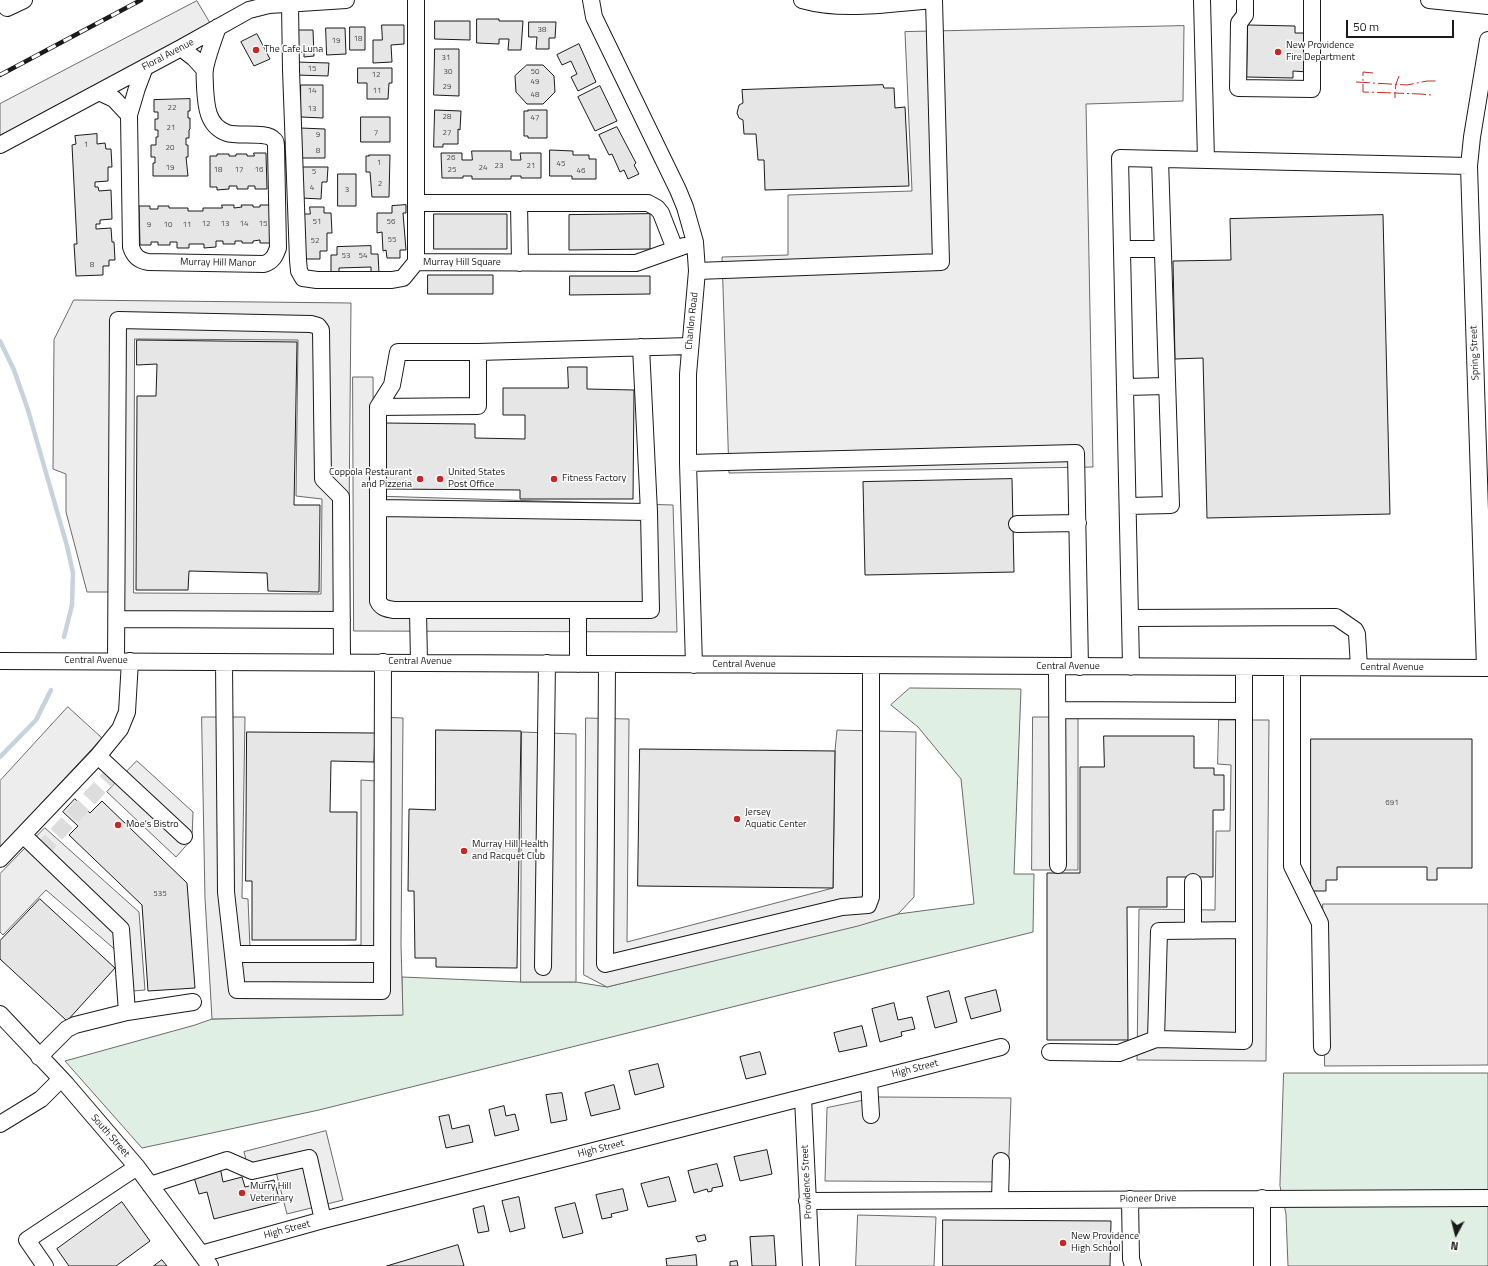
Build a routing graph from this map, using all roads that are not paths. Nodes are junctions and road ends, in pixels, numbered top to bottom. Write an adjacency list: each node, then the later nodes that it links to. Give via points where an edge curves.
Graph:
1 (8, 0): 2 (street, via 7,8)
2 (24, 0)
3 (346, 0): 13 (street, Floral Avenue)
4 (416, 0): 27 (street, Murray Hill Square)
5 (591, 0): 29 (street, Chanlon Road, via 594,17 678,190)
6 (802, 0): 12 (street, via 857,6)
7 (934, 0): 12 (street); 35 (street, via 941,262)
8 (1202, 0): 25 (street)
9 (1245, 0): 10 (street, via 1245,15 1239,23 1238,88 1312,89)
10 (1312, 0)
11 (1429, 0): 15 (street)
12 (897, 1)
13 (295, 2): 14 (street, Floral Avenue); 33 (street, via 291,70 298,260 303,278 392,280 403,278)
14 (247, 5): 16 (street, Floral Avenue)
15 (1488, 6)
16 (218, 27): 18 (street, Floral Avenue); 20 (street, Murray Hill Manor)
17 (1488, 40): 26 (street, Spring Street)
18 (181, 48): 19 (street, Floral Avenue); 20 (street)
19 (145, 67): 21 (street, Floral Avenue); 22 (street, Murray Hill Manor)
20 (205, 70): 22 (street, Murray Hill Manor, via 206,105 208,116 214,124 220,130 235,135 268,136 274,140 276,146 278,248 276,255 269,262 148,262 137,258 131,247)
21 (99, 92): 22 (street, via 114,99); 23 (street, Floral Avenue)
22 (129, 115)
23 (0, 145)
24 (1160, 159): 25 (street); 31 (street, via 1120,158); 32 (street)
25 (1206, 160): 26 (street)
26 (1469, 166): 70 (street, Spring Street)
27 (416, 203): 28 (street); 33 (street, Murray Hill Square)
28 (519, 203): 30 (street, via 653,204 661,213); 34 (street)
29 (695, 242): 30 (street, Murray Hill Square); 35 (street, Chanlon Road)
30 (675, 249): 34 (street, Murray Hill Square, via 636,263)
31 (1122, 249): 32 (street); 40 (street)
32 (1162, 249): 39 (street)
33 (416, 262): 34 (street, Murray Hill Square)
34 (520, 263)
35 (697, 271): 36 (street, Chanlon Road)
36 (690, 346): 37 (street); 42 (street, Chanlon Road)
37 (641, 347): 38 (street); 45 (street)
38 (478, 352): 41 (street, via 398,352 392,385); 41 (street, via 478,406)
39 (1167, 386): 40 (street); 43 (street, via 1171,505)
40 (1125, 387): 43 (street)
41 (378, 407): 44 (street)
42 (688, 463): 46 (street, via 1076,453); 62 (street, Chanlon Road)
43 (1128, 506): 50 (street)
44 (379, 508): 45 (street); 49 (street, via 378,601 386,609)
45 (649, 512): 48 (street, via 651,610)
46 (1078, 523): 47 (street); 65 (street)
47 (1017, 524)
48 (578, 610): 49 (street); 60 (street)
49 (418, 611): 58 (street)
50 (1130, 618): 66 (street); 69 (street, via 1336,617 1357,634)
51 (117, 619): 52 (street); 52 (street, via 118,320 311,324 322,330 323,480 341,497); 54 (street)
52 (342, 620): 56 (street)
53 (0, 661): 54 (street, Central Avenue)
54 (123, 661): 55 (street, Central Avenue); 73 (street, via 128,701 124,722)
55 (224, 662): 56 (street, Central Avenue); 81 (street, via 226,892)
56 (342, 662): 57 (street, Central Avenue)
57 (382, 662): 58 (street, Central Avenue); 82 (street)
58 (419, 662): 59 (street, Central Avenue)
59 (547, 663): 60 (street, Central Avenue); 83 (street)
60 (578, 664): 61 (street, Central Avenue)
61 (607, 664): 62 (street, Central Avenue); 63 (street, via 605,964 842,906 868,905 871,897)
62 (694, 665): 63 (street, Central Avenue)
63 (871, 666): 64 (street, Central Avenue)
64 (1058, 667): 65 (street, Central Avenue); 71 (street)
65 (1080, 667): 66 (street, Central Avenue)
66 (1131, 667): 67 (street, Central Avenue)
67 (1244, 667): 68 (street, Central Avenue); 72 (street)
68 (1292, 667): 69 (street, Central Avenue); 89 (street, via 1292,866 1320,923)
69 (1359, 667): 70 (street, Central Avenue)
70 (1486, 668)
71 (1058, 710): 72 (street); 77 (street)
72 (1244, 711): 79 (street)
73 (98, 756): 74 (street); 75 (street)
74 (23, 835): 76 (street); 85 (street, via 121,929)
75 (184, 836)
76 (0, 859)
77 (1058, 865)
78 (1193, 882): 80 (street)
79 (1244, 930): 80 (street); 87 (street, via 1244,1041)
80 (1193, 931): 87 (street, via 1159,931)
81 (233, 954): 82 (street); 82 (street, via 237,990 382,991)
82 (382, 954)
83 (543, 967)
84 (192, 1002): 85 (street)
85 (127, 1012): 91 (street, via 67,1029)
86 (0, 1015): 91 (street, South Street)
87 (1156, 1039): 90 (street, via 1120,1053)
88 (1001, 1047): 93 (street, High Street)
89 (1322, 1047)
90 (1050, 1052)
91 (39, 1057): 92 (street, South Street)
92 (61, 1079): 96 (street, via 41,1099); 98 (street, South Street)
93 (869, 1080): 94 (street, High Street); 95 (street)
94 (803, 1098): 104 (street, Providence Street); 105 (street, High Street)
95 (870, 1115)
96 (0, 1124)
97 (1001, 1161): 103 (street)
98 (138, 1167): 99 (street, South Street); 107 (street, via 28,1240)
99 (150, 1184): 105 (street, via 228,1160 252,1171 309,1158); 106 (street, South Street)
100 (1262, 1198): 101 (street, Pioneer Drive); 102 (street, Pioneer Drive); 110 (street)
101 (1488, 1198)
102 (1130, 1199): 103 (street, Pioneer Drive); 109 (street, via 1131,1259)
103 (1000, 1200): 104 (street, Pioneer Drive)
104 (807, 1201): 108 (street, Providence Street)
105 (323, 1220): 106 (street, High Street)
106 (205, 1260)
107 (45, 1266)
108 (811, 1266)
109 (1134, 1266)
110 (1262, 1266)

